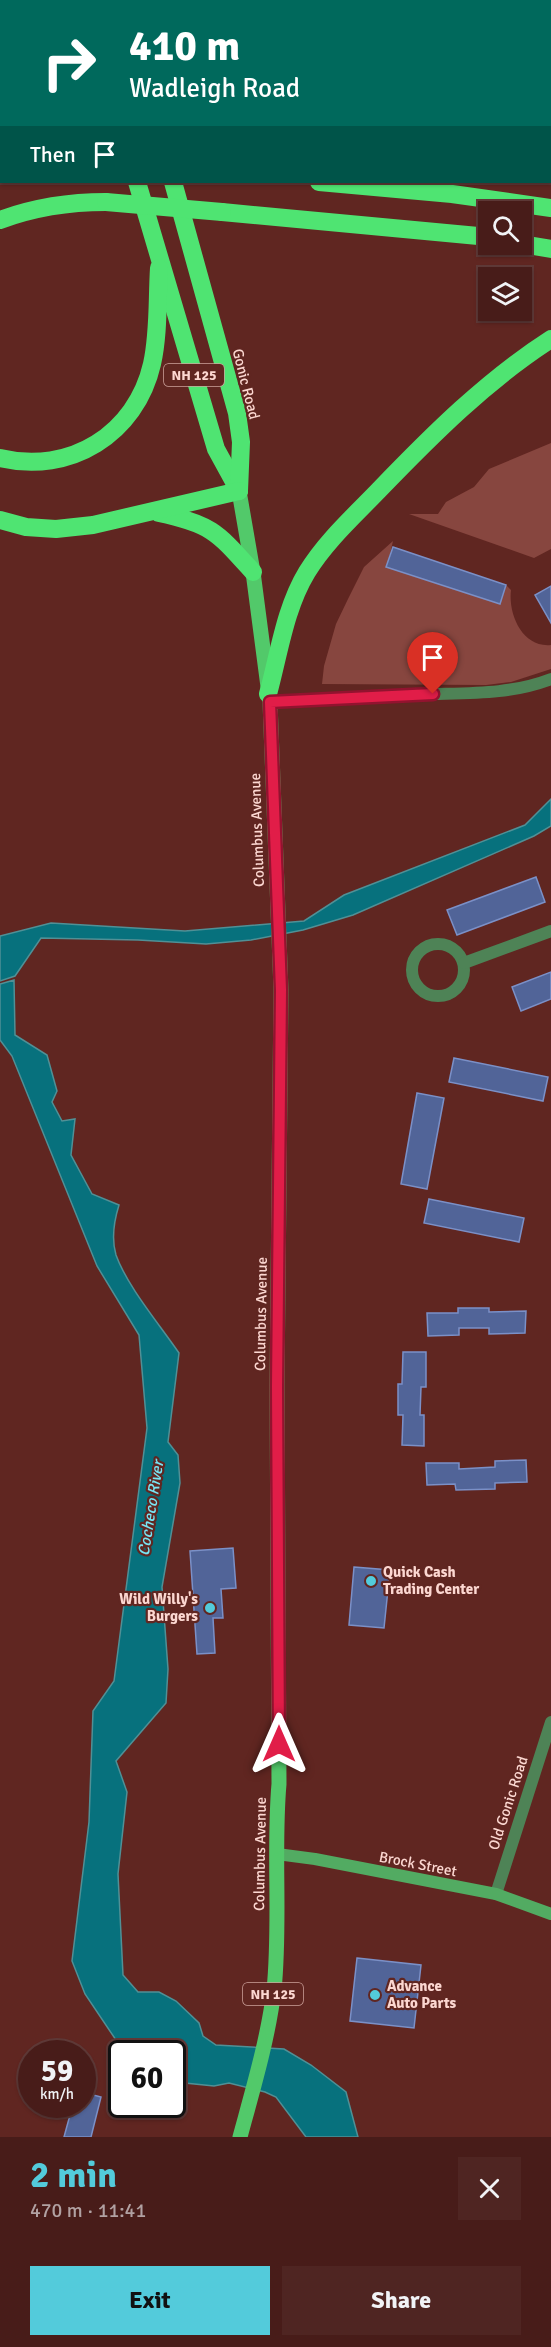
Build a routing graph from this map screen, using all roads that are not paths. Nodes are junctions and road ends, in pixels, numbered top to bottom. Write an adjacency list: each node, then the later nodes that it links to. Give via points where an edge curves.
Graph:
1 (138, 183): 9 (highway, NH 125)
2 (173, 183): 12 (highway, Gonic Road / NH 125, via 237,413 241,442)
3 (330, 183): 4 (highway)
4 (551, 208)
5 (0, 220): 6 (highway, bridge, via 52,206 106,202)
6 (478, 236)
7 (532, 245): 8 (highway)
8 (551, 249)
9 (159, 254): 11 (highway, via 152,364 143,392 130,414 113,433 86,450 61,459 37,463); 12 (highway, NH 125, via 216,449)
10 (551, 339): 17 (highway, via 456,413 324,548 306,573 290,610)
11 (0, 459)
12 (239, 491): 13 (highway); 15 (main road, Columbus Avenue / NH 125)
13 (154, 512): 14 (highway, via 56,529); 15 (highway, via 191,520 213,530)
14 (0, 520)
15 (253, 572): 17 (main road, Columbus Avenue / NH 125)
16 (551, 679): 17 (street, via 512,691 480,694)
17 (269, 698): 21 (main road, Columbus Avenue / NH 125, via 282,1058)
18 (551, 931): 19 (street)
19 (464, 963): 19 (street, via 455,949 431,945 417,954 413,978 424,992 441,996 457,988)
20 (551, 1722): 22 (street, Old Gonic Road)
21 (277, 1854): 22 (street, Brock Street); 24 (main road, Columbus Avenue / NH 125, via 274,1990)
22 (496, 1894): 23 (street, Brock Street)
23 (551, 1914)
24 (240, 2137)

